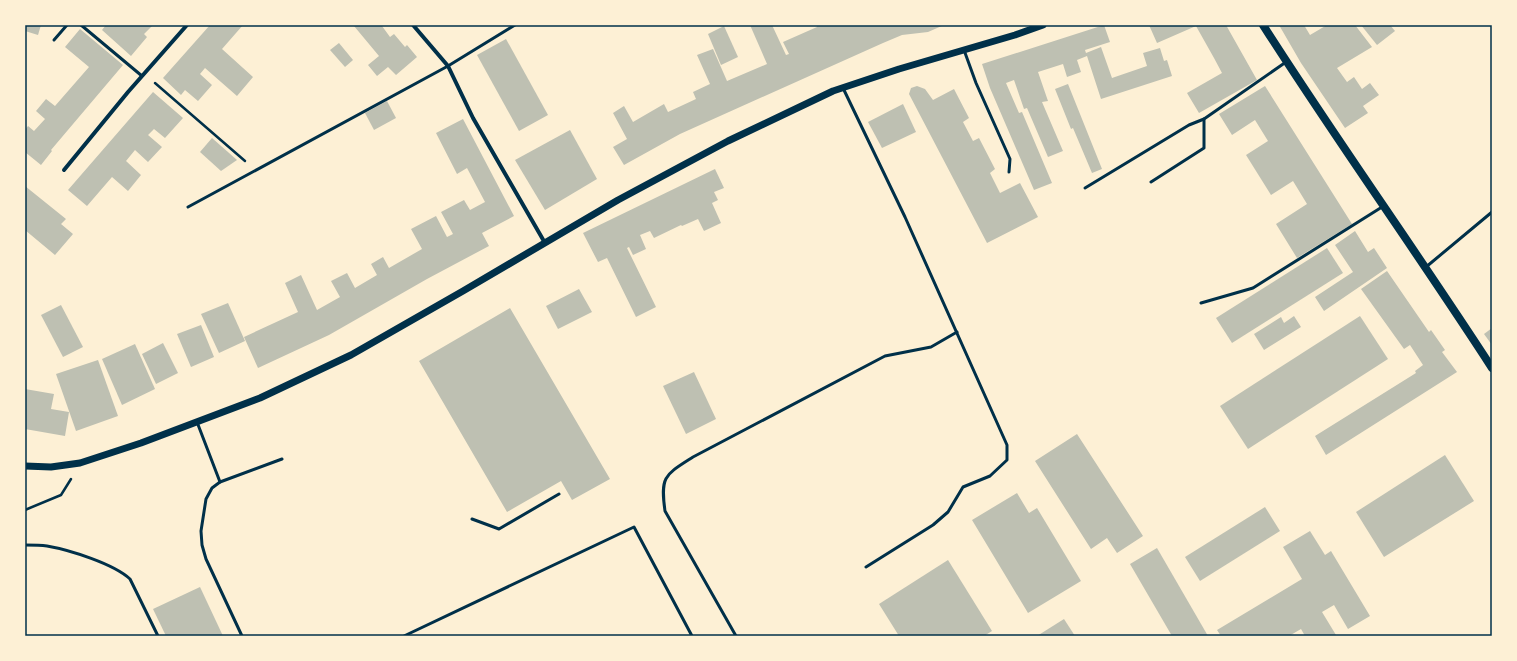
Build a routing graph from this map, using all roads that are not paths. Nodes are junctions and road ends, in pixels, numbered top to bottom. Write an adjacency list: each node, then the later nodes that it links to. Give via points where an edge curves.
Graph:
1 (67, 25): 8 (lane)
2 (81, 25): 12 (lane)
3 (187, 25): 12 (street)
4 (413, 25): 11 (street)
5 (515, 25): 11 (lane)
6 (1044, 25): 9 (street)
7 (1263, 25): 10 (main road)
8 (54, 40)
9 (964, 50): 13 (street); 16 (lane, via 1010,159)
10 (1286, 62): 14 (lane); 19 (main road)
11 (448, 66): 20 (lane); 22 (street, via 473,118)
12 (143, 75): 15 (street)
13 (843, 88): 22 (street, via 728,140); 25 (lane)
14 (1204, 119): 17 (lane, via 1204,148); 18 (lane)
15 (64, 170)
16 (1009, 172)
17 (1152, 182)
18 (1085, 188)
19 (1383, 206): 23 (main road); 24 (lane, via 1253,288)
20 (188, 207)
21 (1492, 212): 23 (lane)
22 (545, 243): 27 (street, via 351,355 260,398)
23 (1426, 268): 26 (main road)
24 (1201, 302)
25 (957, 332): 34 (lane, via 1007,445 1007,460 990,476 963,487 948,512 933,525); 39 (lane, via 931,347 885,356 693,457 671,472 664,482 665,511)
26 (1492, 368)
27 (197, 422): 29 (street, via 141,444 80,463 50,467); 30 (lane)
28 (282, 459): 30 (lane)
29 (25, 466)
30 (220, 482): 36 (lane, via 212,488 206,499 200,531 206,559)
31 (559, 494): 32 (lane, via 499,529)
32 (472, 519)
33 (25, 545): 35 (lane, via 67,551 123,573 130,579)
34 (866, 567)
35 (158, 636)
36 (242, 636)
37 (404, 636): 38 (lane, via 634,527)
38 (692, 636)
39 (736, 636)

